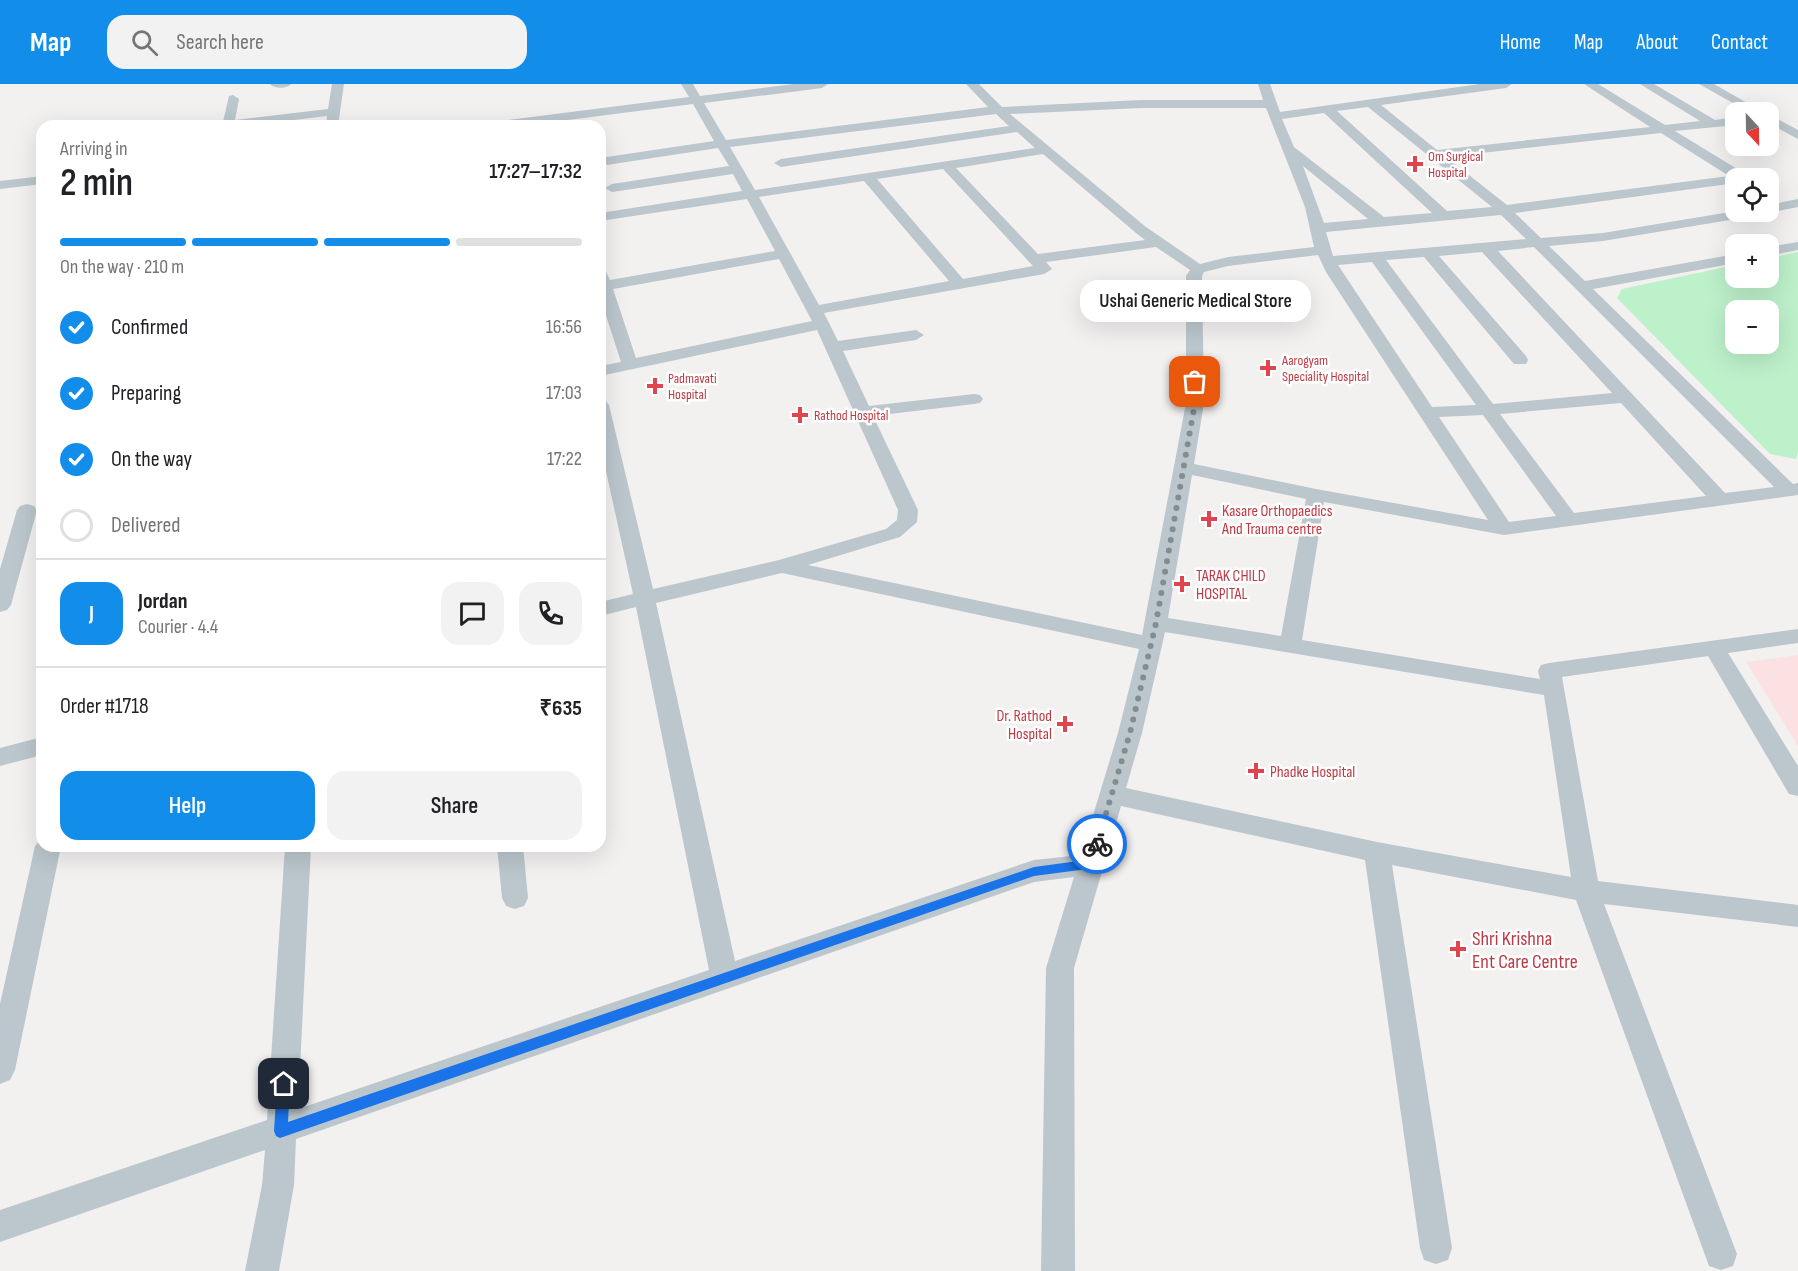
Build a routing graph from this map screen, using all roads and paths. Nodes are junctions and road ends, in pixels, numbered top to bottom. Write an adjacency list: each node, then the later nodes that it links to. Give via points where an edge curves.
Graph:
1 (276, 84): 2 (street)
2 (285, 84)
3 (338, 84): 19 (street)
4 (687, 84): 13 (street)
5 (822, 84): 13 (street)
6 (972, 84): 18 (street)
7 (1506, 84): 16 (street)
8 (1590, 84): 30 (street)
9 (1646, 84): 27 (street)
10 (1705, 84): 11 (street)
11 (1724, 88): 15 (street)
12 (233, 99): 21 (street)
13 (697, 101): 24 (street); 32 (street)
14 (1270, 102): 17 (street); 18 (street); 34 (street)
15 (1743, 102)
16 (1372, 104): 17 (street); 35 (street)
17 (1327, 109): 49 (street)
18 (999, 111): 29 (street); 32 (street)
19 (334, 112): 22 (street); 23 (street)
20 (1779, 119): 26 (street)
21 (229, 120)
22 (269, 120)
23 (333, 120)
24 (574, 120)
25 (1725, 122): 27 (street)
26 (1798, 122)
27 (1712, 123): 30 (street)
28 (1779, 124): 31 (street)
29 (1020, 128): 33 (street); 37 (street)
30 (1663, 128): 35 (street); 47 (street, via 1742,178)
31 (1798, 135)
32 (722, 144): 36 (street); 39 (street)
33 (1046, 150): 38 (street); 53 (street)
34 (1291, 150): 51 (street); 52 (street)
35 (1436, 154): 47 (street)
36 (606, 161)
37 (781, 163)
38 (946, 165): 40 (street); 62 (street)
39 (737, 169): 43 (street); 44 (street)
40 (868, 177): 44 (street); 66 (street)
41 (36, 181): 42 (street)
42 (0, 185)
43 (612, 188)
44 (751, 194): 48 (street); 59 (street)
45 (1798, 203): 46 (street)
46 (1779, 207)
47 (1504, 210): 49 (street); 54 (street)
48 (606, 216)
49 (1444, 216): 51 (street)
50 (1725, 217): 54 (street, via 1603,237)
51 (1381, 222): 52 (street)
52 (1320, 228): 60 (street)
53 (1159, 242): 62 (street); 64 (street)
54 (1536, 242): 56 (street); 67 (street)
55 (1798, 246): 57 (street)
56 (1486, 247): 58 (street); 75 (street)
57 (1779, 250)
58 (1428, 252): 61 (street); 72 (street)
59 (784, 254): 65 (street); 69 (street)
60 (1325, 256): 61 (street); 64 (street, via 1219,262); 79 (street)
61 (1376, 257): 77 (street)
62 (1037, 260): 66 (street, via 1044,269)
63 (1725, 260): 67 (street)
64 (1198, 268): 81 (street, via 1194,276 1195,403)
65 (606, 279)
66 (958, 284): 69 (street)
67 (1582, 286): 82 (street)
68 (606, 292): 73 (street)
69 (818, 317): 71 (street); 73 (street)
70 (916, 334): 71 (street)
71 (833, 347): 78 (street)
72 (1520, 360)
73 (630, 365): 74 (street)
74 (606, 370)
75 (1624, 397): 77 (street); 84 (street)
76 (974, 399): 78 (street)
77 (1488, 410): 79 (street); 86 (street)
78 (864, 412): 88 (street, via 908,510 907,522 893,533)
79 (1426, 412): 87 (street)
80 (606, 431): 89 (street)
81 (1182, 467): 83 (street); 92 (street)
82 (1793, 489): 84 (street)
83 (1316, 495): 87 (street); 94 (street)
84 (1720, 500): 86 (street)
85 (27, 510): 90 (street)
86 (1569, 520): 87 (street)
87 (1504, 529)
88 (782, 566): 89 (street); 92 (street)
89 (645, 599): 91 (street); 109 (street)
90 (0, 605)
91 (606, 608)
92 (1154, 633): 94 (street); 100 (street)
93 (1798, 636): 95 (street)
94 (1290, 645): 96 (street)
95 (1714, 648): 96 (street, via 1549,671); 99 (street)
96 (1554, 689): 106 (street)
97 (36, 748): 98 (street)
98 (0, 757)
99 (1798, 787)
100 (1111, 794): 104 (street); 105 (street)
101 (47, 852): 110 (street)
102 (298, 852): 111 (street)
103 (511, 852): 107 (street)
104 (1377, 852): 106 (street); 113 (street)
105 (1091, 864): 109 (street, via 1034,872); 116 (street, via 1060,968)
106 (1586, 891): 108 (street); 114 (street)
107 (515, 898)
108 (1798, 916)
109 (725, 978): 111 (street)
110 (0, 1070)
111 (280, 1131): 112 (street); 115 (street, via 278,1185)
112 (0, 1226)
113 (1436, 1248)
114 (1721, 1254)
115 (262, 1271)
116 (1058, 1271)

